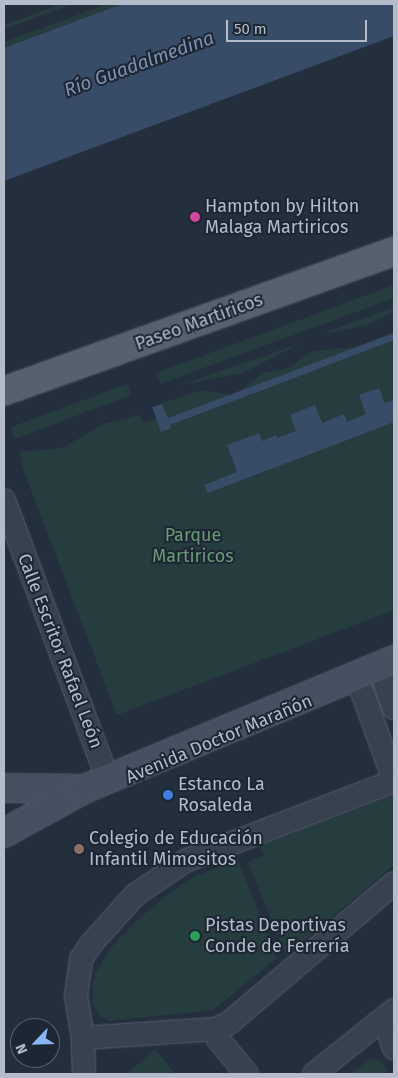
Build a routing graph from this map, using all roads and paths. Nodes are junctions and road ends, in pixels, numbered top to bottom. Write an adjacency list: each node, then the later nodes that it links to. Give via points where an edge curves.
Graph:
1 (394, 251): 2 (main road, Paseo Martiricos)
2 (4, 391)
3 (4, 500): 6 (street, Calle Escritor Rafael León)
4 (369, 670): 5 (street); 6 (main road, Avenida Doctor Marañón, via 340,676); 7 (street); 9 (main road, Avenida Doctor Marañón)
5 (394, 708)
6 (106, 774): 9 (main road, Avenida Doctor Marañón, via 95,778)
7 (394, 781): 13 (street, via 185,861 135,895 81,959 76,996)
8 (4, 788): 9 (main road, Avenida Doctor Marañón)
9 (84, 789): 10 (main road, Avenida Doctor Marañón)
10 (11, 826)
11 (394, 883): 13 (street, via 229,1023 216,1029)
12 (389, 1014): 15 (street); 18 (street)
13 (83, 1038): 16 (street)
14 (218, 1039): 17 (street)
15 (394, 1048)
16 (84, 1074)
17 (247, 1074)
18 (314, 1074)

